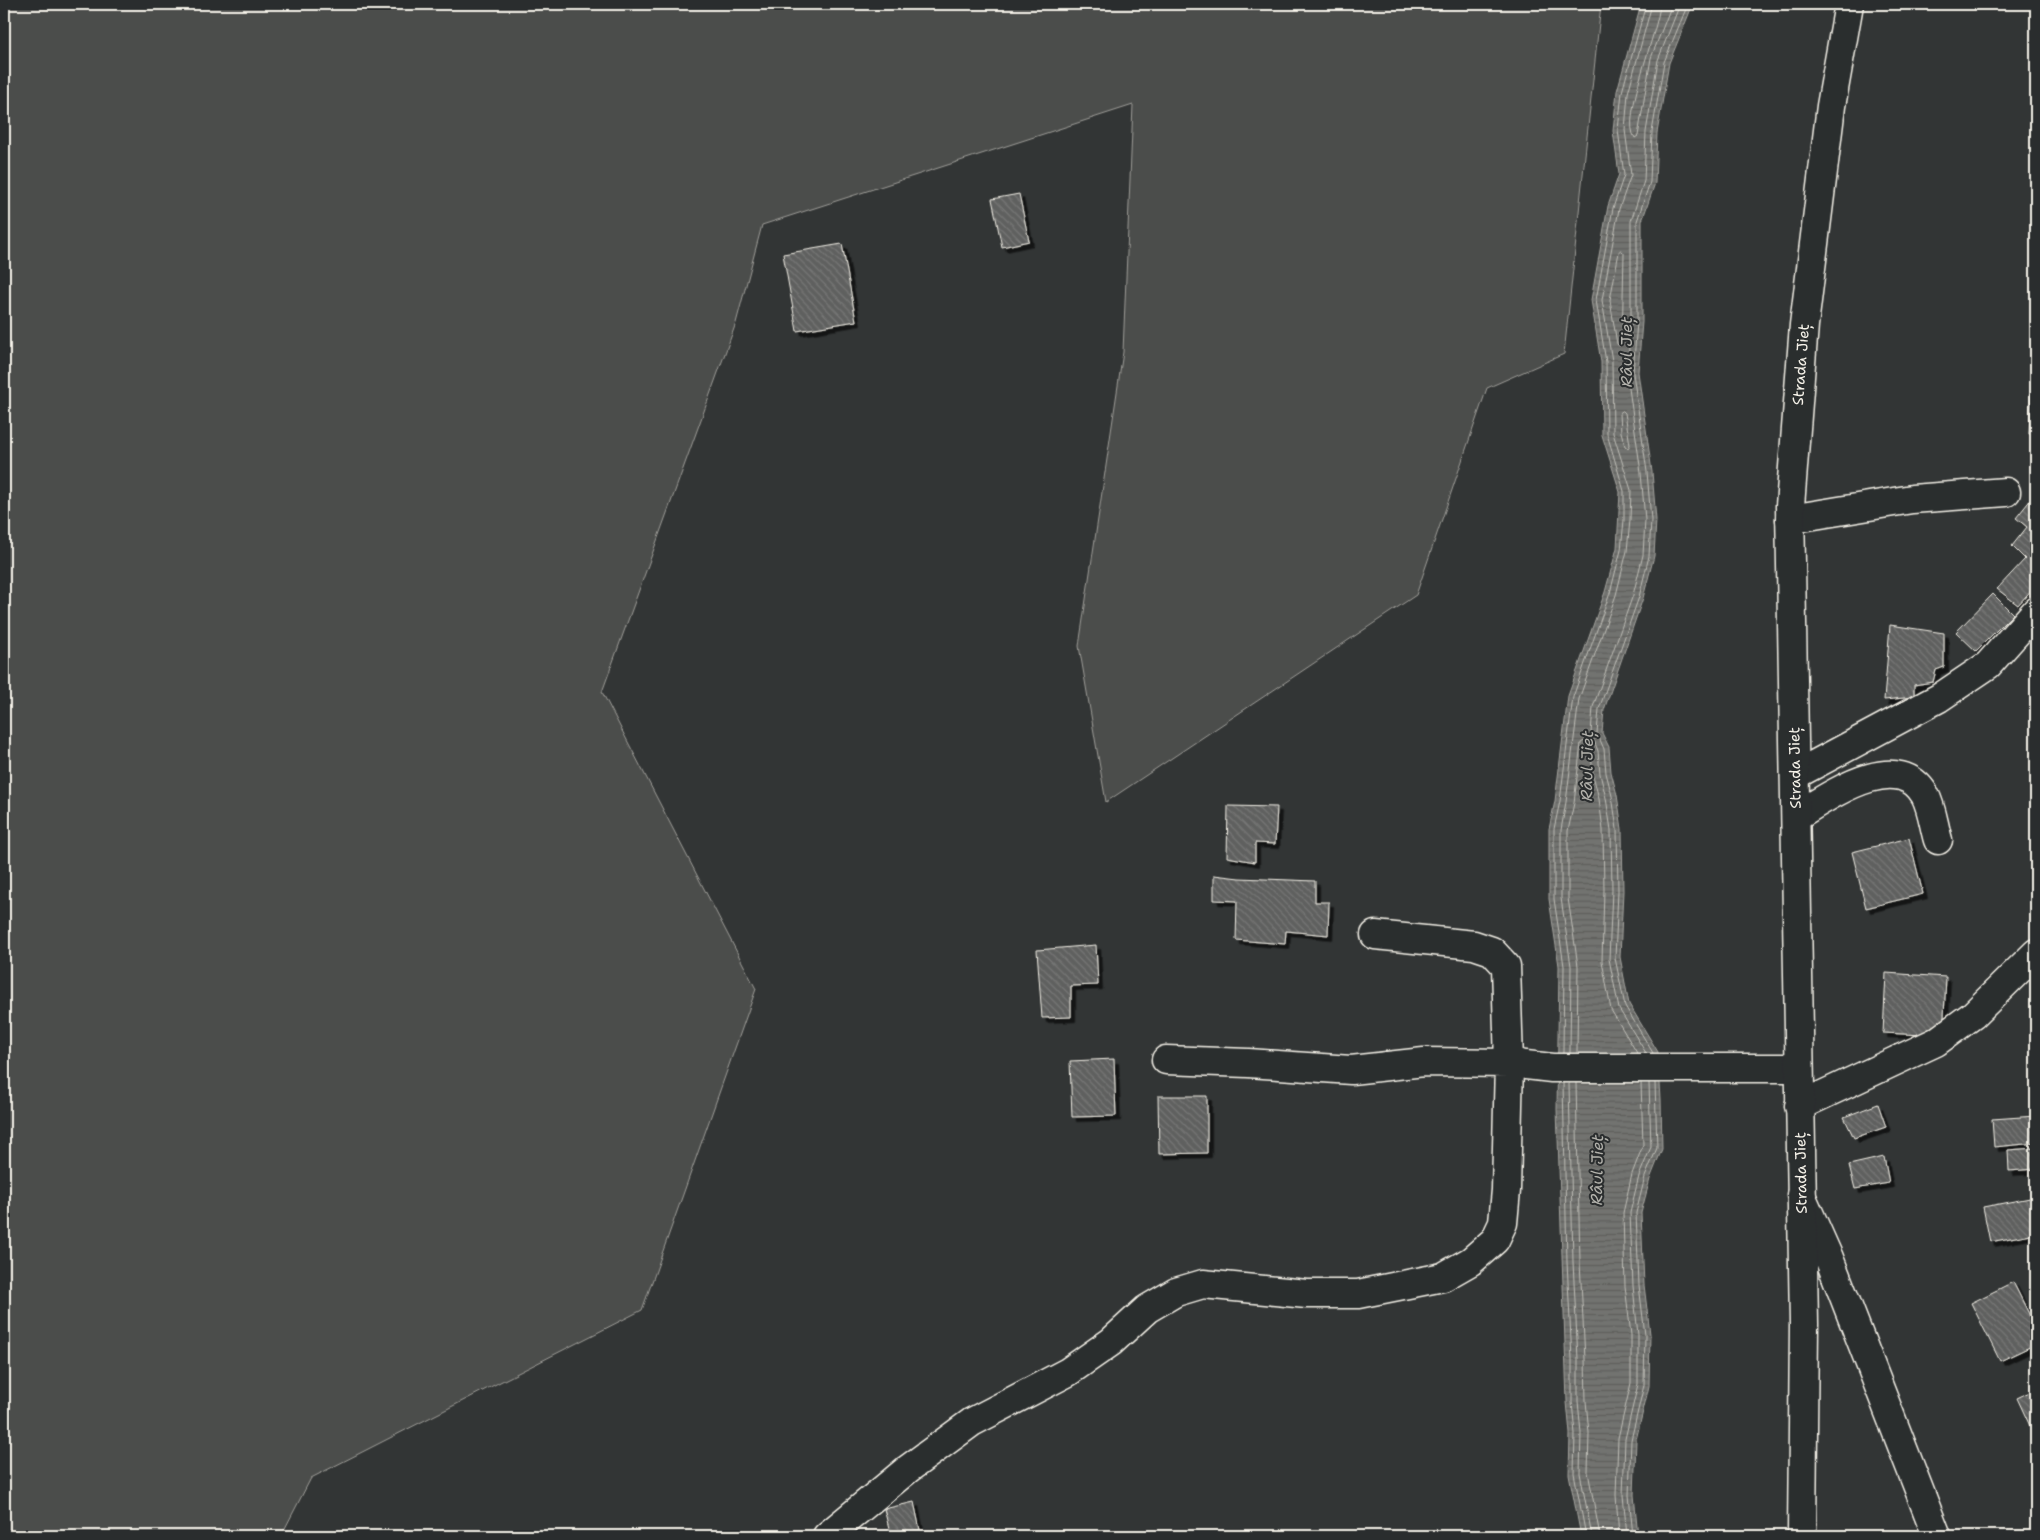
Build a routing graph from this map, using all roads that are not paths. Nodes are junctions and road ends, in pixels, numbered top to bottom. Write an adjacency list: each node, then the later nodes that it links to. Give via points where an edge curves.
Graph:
1 (1849, 4): 3 (street, Strada Jieț, via 1831,106 1804,325)
2 (2006, 492): 3 (street, via 1912,500)
3 (1790, 519): 5 (street, Strada Jieț)
4 (2036, 611): 5 (street, via 1988,665 1939,698)
5 (1795, 774): 6 (street, Strada Jieț)
6 (1796, 816): 7 (street, via 1877,774 1898,776 1914,782 1926,796); 12 (street, Strada Jieț)
7 (1938, 840)
8 (1375, 935): 11 (street, via 1474,945 1492,951 1506,966)
9 (2036, 953): 13 (street, via 1973,1015 1936,1042)
10 (1166, 1060): 11 (street, via 1351,1070 1424,1062)
11 (1508, 1063): 12 (street, via 1552,1068); 15 (street, via 1503,1223 1495,1240 1470,1262 1443,1277 1358,1294 1306,1294 1203,1284 1176,1292 1147,1309 1110,1342 1068,1372 972,1422 908,1469)
12 (1799, 1068): 13 (street, Strada Jieț)
13 (1799, 1106): 14 (street, Strada Jieț)
14 (1801, 1195): 16 (street, Strada Jieț, via 1804,1324); 17 (street, via 1829,1258)
15 (828, 1536)
16 (1802, 1536)
17 (1937, 1536)

